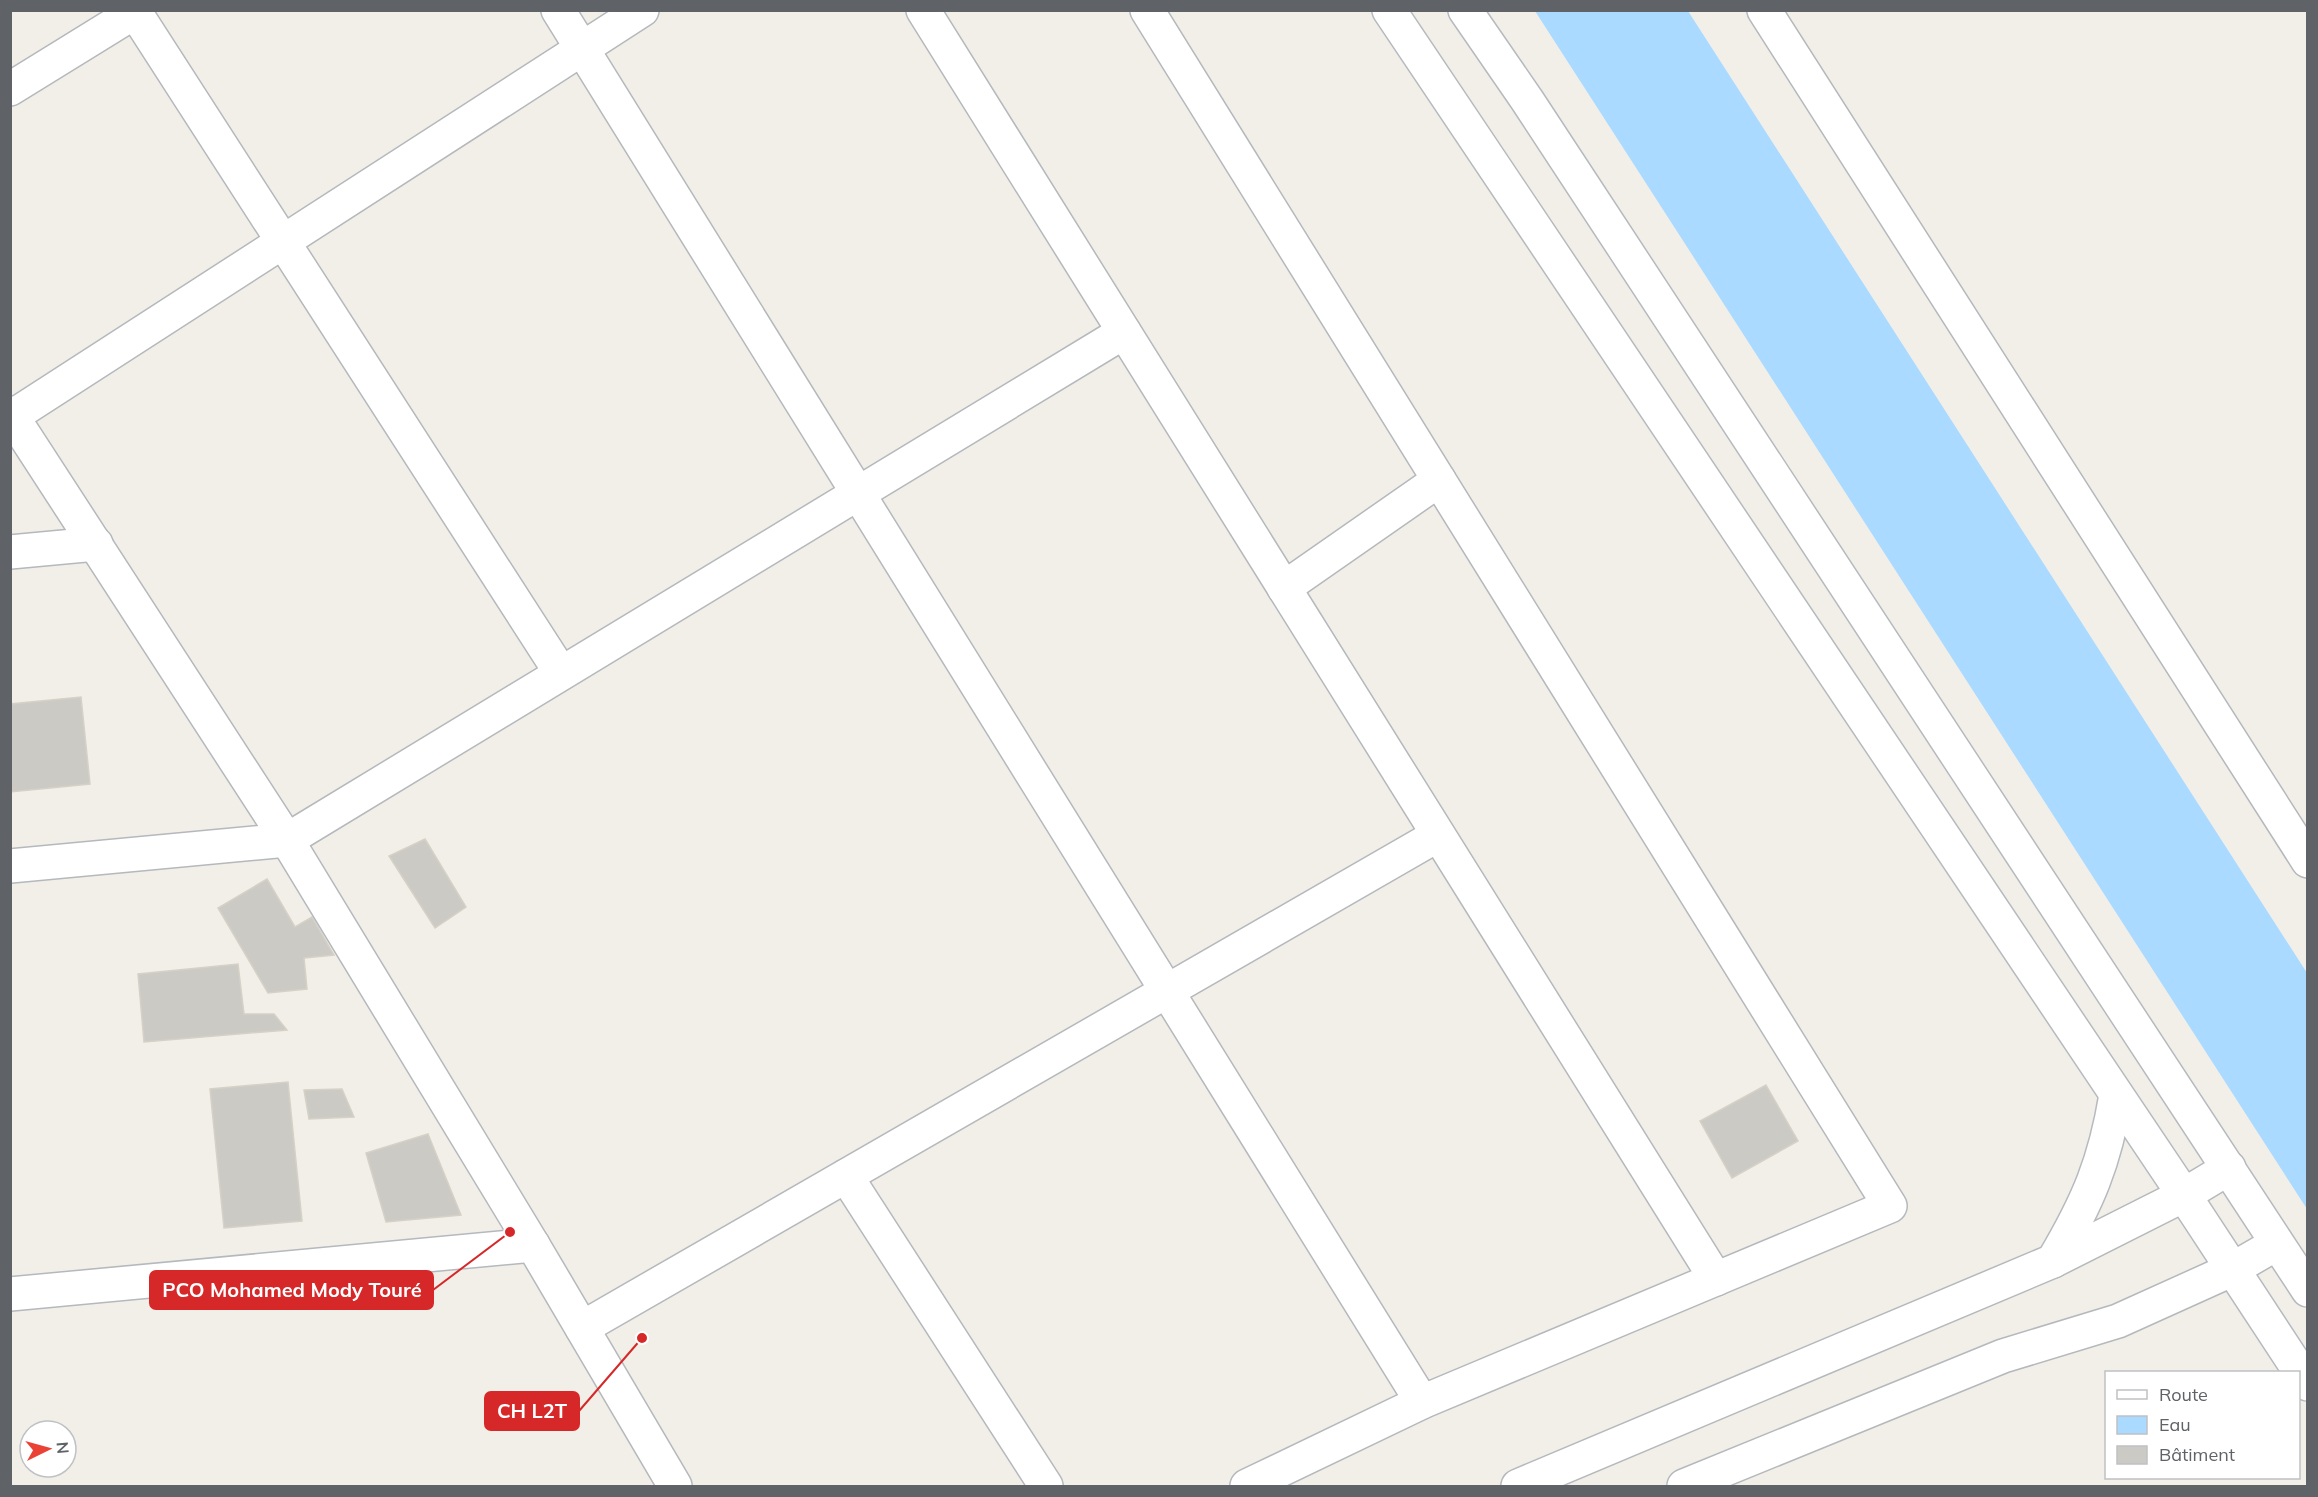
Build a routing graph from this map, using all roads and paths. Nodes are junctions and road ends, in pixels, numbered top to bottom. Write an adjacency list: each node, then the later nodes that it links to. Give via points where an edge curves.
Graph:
1 (558, 10): 9 (street)
2 (642, 10): 9 (street)
3 (923, 10): 12 (street)
4 (1148, 10): 14 (street)
5 (1389, 10): 25 (street)
6 (1465, 10): 26 (street)
7 (1764, 10): 22 (street)
8 (136, 11): 10 (street); 11 (street)
9 (582, 49): 11 (street); 15 (street)
10 (10, 89)
11 (282, 242): 13 (street); 19 (street)
12 (1124, 333): 15 (street); 18 (street)
13 (12, 414): 16 (street)
14 (1439, 480): 18 (street); 33 (street, via 1890,1206)
15 (858, 493): 19 (street); 24 (street)
16 (96, 543): 17 (street); 21 (street)
17 (10, 552)
18 (1284, 588): 20 (street)
19 (561, 674): 21 (street)
20 (1438, 835): 24 (street); 33 (street)
21 (287, 840): 23 (street); 30 (street)
22 (2307, 861)
23 (10, 866)
24 (1167, 991): 27 (street); 38 (street)
25 (2116, 1095): 28 (street); 31 (street, via 2108,1142 2093,1185)
26 (2229, 1168): 28 (street); 29 (street)
27 (846, 1176): 36 (street); 40 (street)
28 (2184, 1195): 31 (street); 32 (street)
29 (2276, 1244): 32 (street); 34 (street)
30 (533, 1245): 35 (street); 36 (street)
31 (2053, 1261): 42 (street)
32 (2231, 1270): 37 (street); 43 (street, via 2118,1322 2003,1356)
33 (1716, 1279): 38 (street)
34 (2307, 1290)
35 (10, 1294)
36 (582, 1328): 39 (street)
37 (2298, 1371)
38 (1422, 1402): 41 (street)
39 (675, 1486)
40 (1046, 1486)
41 (1247, 1486)
42 (1518, 1486)
43 (1684, 1486)

